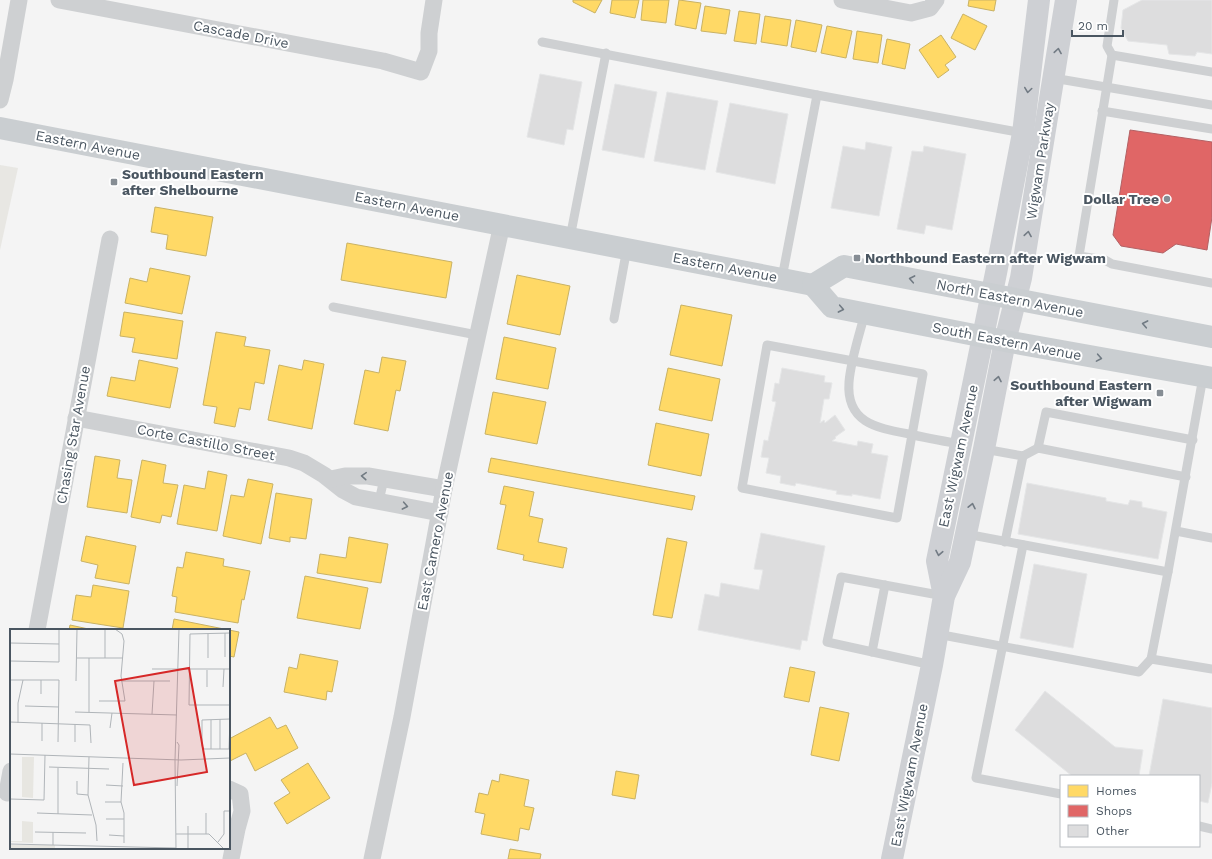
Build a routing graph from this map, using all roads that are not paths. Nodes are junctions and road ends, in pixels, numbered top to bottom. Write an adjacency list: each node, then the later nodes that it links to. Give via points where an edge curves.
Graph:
1 (19, 0): 16 (street)
2 (59, 0): 3 (street, Cascade Drive, via 383,61 421,72 428,51)
3 (434, 0)
4 (842, 0): 8 (street, via 911,13)
5 (1039, 0): 21 (main road, Wigwam Parkway, one-way to 21)
6 (1066, 0): 13 (main road, Wigwam Parkway, one-way to 6)
7 (1114, 0): 11 (lane, via 1107,46)
8 (933, 4)
9 (542, 42): 10 (lane)
10 (606, 54): 15 (lane); 23 (lane)
11 (1112, 55): 12 (lane); 14 (lane)
12 (1212, 72)
13 (1053, 78): 14 (lane); 30 (main road, Wigwam Parkway, one-way to 13, via 1021,278)
14 (1106, 87): 17 (lane); 18 (lane)
15 (817, 95): 21 (lane); 26 (lane)
16 (0, 100)
17 (1212, 105)
18 (1102, 111): 20 (lane); 27 (lane, via 1079,256)
19 (0, 128): 22 (main road, Eastern Avenue)
20 (1212, 129)
21 (1022, 132): 29 (main road, Wigwam Parkway)
22 (502, 224): 23 (main road, Eastern Avenue); 36 (street, East Camero Avenue)
23 (570, 238): 25 (main road, Eastern Avenue)
24 (110, 239): 40 (street, Chasing Star Avenue)
25 (627, 248): 26 (main road, Eastern Avenue); 33 (lane)
26 (782, 278): 28 (main road, Eastern Avenue)
27 (1212, 283)
28 (813, 285): 29 (main road, North Eastern Avenue, one-way to 28, via 844,266); 32 (main road, South Eastern Avenue, one-way to 32, via 832,307)
29 (992, 295): 30 (main road, North Eastern Avenue); 34 (main road, Wigwam Parkway)
30 (1015, 300): 35 (main road, Wigwam Parkway); 37 (main road, North Eastern Avenue, one-way to 30)
31 (333, 307): 36 (lane)
32 (864, 314): 34 (main road, South Eastern Avenue); 38 (lane)
33 (614, 319)
34 (985, 327): 35 (main road, South Eastern Avenue); 43 (main road, East Wigwam Avenue)
35 (1007, 331): 39 (main road, South Eastern Avenue, one-way to 39); 45 (main road, East Wigwam Avenue, one-way to 35)
36 (477, 335): 50 (street, East Camero Avenue)
37 (1212, 337)
38 (853, 360): 41 (lane, via 849,395 854,410 865,421 878,428); 41 (lane, via 923,374); 41 (lane, via 767,345 742,488 897,518)
39 (1208, 378): 42 (lane)
40 (76, 418): 48 (street, Corte Castillo Street, via 289,458 304,463); 61 (street, Chasing Star Avenue)
41 (912, 435): 43 (lane)
42 (1193, 440): 44 (lane, via 1046,412); 47 (lane)
43 (960, 444): 60 (main road, East Wigwam Avenue, one-way to 60, via 937,561)
44 (1038, 448): 46 (lane); 47 (lane)
45 (984, 449): 46 (lane); 54 (main road, East Wigwam Avenue, one-way to 45)
46 (1023, 456): 56 (lane)
47 (1186, 477): 53 (lane)
48 (331, 479): 49 (street, one-way to 48, via 356,476); 51 (street, Corte Castillo Street, via 356,497)
49 (384, 479): 50 (street); 51 (lane)
50 (444, 489): 52 (street, East Camero Avenue)
51 (379, 501): 52 (street, Corte Castillo Street, one-way to 52)
52 (440, 513): 75 (street, East Camero Avenue, via 402,717)
53 (1176, 531): 55 (lane); 58 (lane)
54 (966, 534): 56 (lane); 60 (main road, East Wigwam Avenue, via 960,562)
55 (1212, 538)
56 (1005, 542): 57 (lane)
57 (1023, 545): 58 (lane); 63 (lane)
58 (1168, 572): 65 (lane)
59 (885, 585): 60 (lane); 64 (lane); 64 (lane, via 841,577 827,642)
60 (944, 596): 62 (main road, East Wigwam Avenue)
61 (37, 629)
62 (937, 634): 63 (lane); 66 (main road, East Wigwam Avenue)
63 (1002, 646): 65 (lane, via 1139,672); 71 (lane, via 976,778)
64 (872, 652): 66 (lane)
65 (1151, 659): 67 (lane)
66 (932, 665): 76 (main road, East Wigwam Avenue)
67 (1212, 669)
68 (10, 775): 70 (street)
69 (234, 792): 74 (street, via 242,811)
70 (6, 793)
71 (1060, 794)
72 (1200, 826): 73 (lane)
73 (1212, 829)
74 (231, 859)
75 (372, 859)
76 (892, 859)

